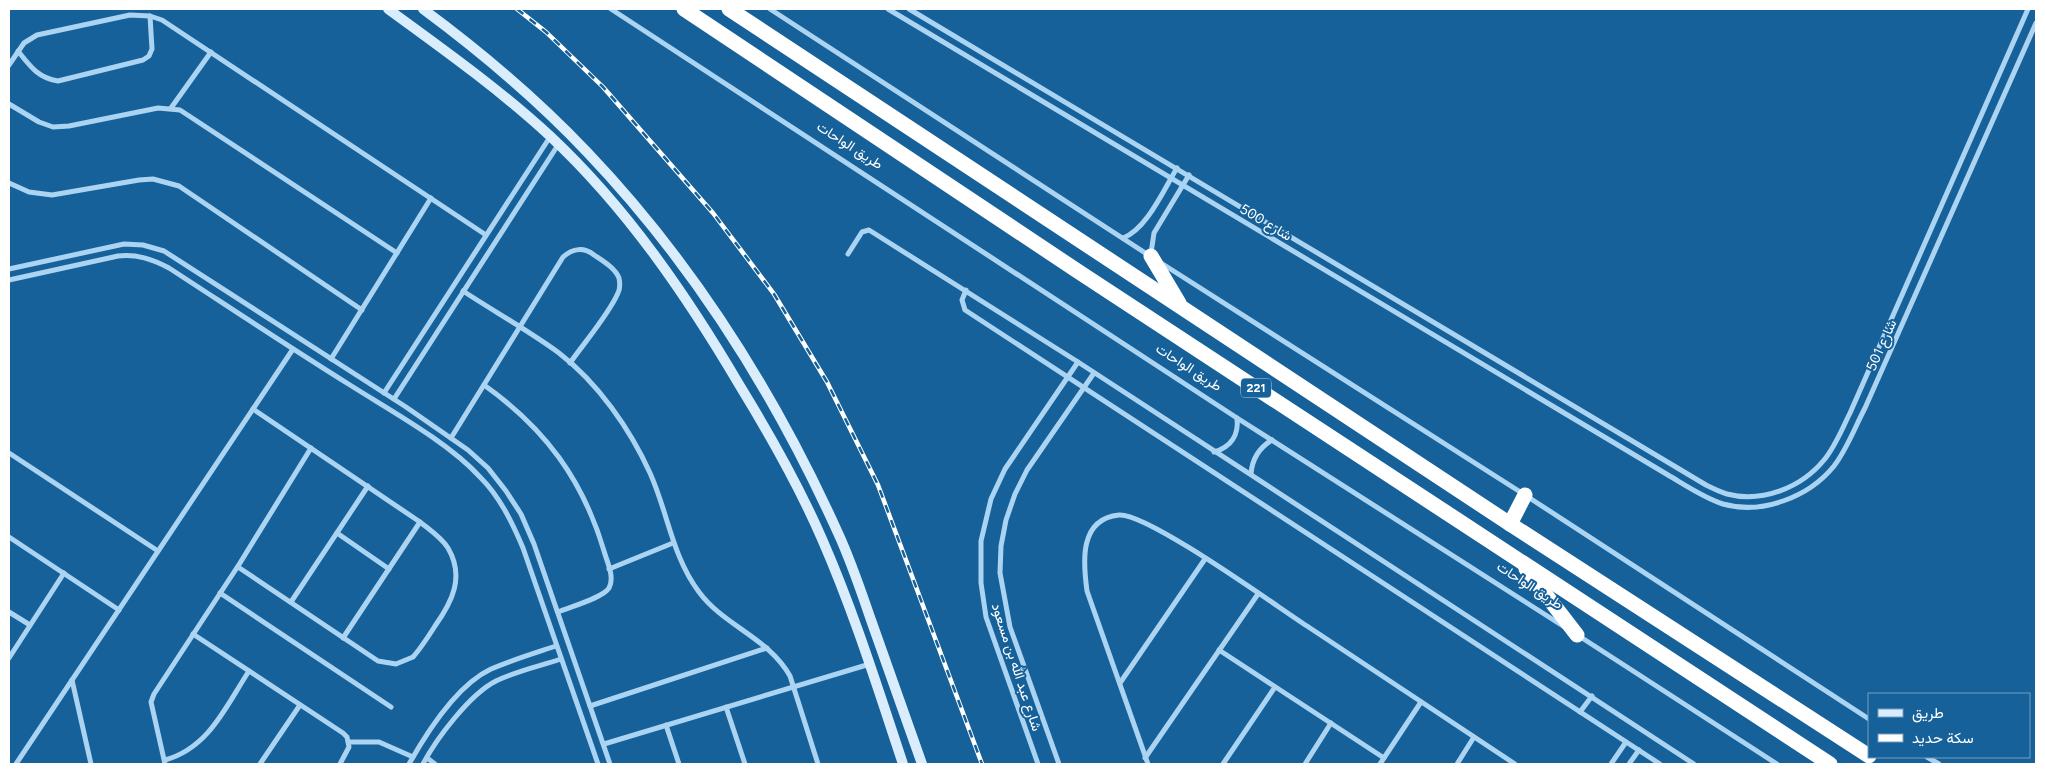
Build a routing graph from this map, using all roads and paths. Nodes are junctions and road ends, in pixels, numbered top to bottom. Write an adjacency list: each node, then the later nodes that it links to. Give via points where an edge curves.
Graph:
1 (388, 9): 18 (street, via 464,64)
2 (423, 9): 88 (street, via 468,43 558,123 621,189 682,264 750,365 796,448 839,534)
3 (611, 9): 61 (street, طريق الواحات / 221)
4 (684, 9): 82 (highway, طريق الواحات / 221)
5 (729, 9): 43 (highway, 221)
6 (770, 9): 29 (street)
7 (888, 9): 19 (street, شارع 500)
8 (909, 9): 17 (street, شارع 500)
9 (2028, 9): 72 (street, شارع 501, via 1832,448 1810,474 1792,486 1753,496)
10 (150, 16): 12 (street, via 130,15 38,35); 12 (street, via 152,49 149,56 136,63 58,81 34,71); 13 (street, via 162,20)
11 (2036, 23): 74 (street, شارع 501, via 1842,454 1823,478 1797,496 1752,507)
12 (18, 51): 14 (street)
13 (211, 52): 16 (street); 26 (street)
14 (9, 65)
15 (9, 104): 16 (street, via 53,127)
16 (171, 108): 31 (street, via 188,114)
17 (1115, 132): 19 (street); 21 (street, شارع 500)
18 (550, 137): 20 (street); 27 (street)
19 (1108, 142): 23 (street, شارع 500)
20 (558, 145): 41 (street); 90 (street, via 611,200 689,302 780,456 822,539)
21 (1177, 168): 22 (street, شارع 500); 23 (street)
22 (1189, 175): 25 (street); 28 (street, شارع 500)
23 (1171, 178): 25 (street, شارع 500); 29 (street, via 1140,227)
24 (9, 183): 45 (street, via 29,192 52,195 140,180 167,181 227,217)
25 (1183, 185): 30 (street, شارع 500); 34 (street, via 1154,233)
26 (431, 198): 27 (street); 31 (street)
27 (486, 235): 57 (street)
28 (1292, 237): 30 (street); 37 (street, شارع 500)
29 (1123, 238): 34 (street)
30 (1286, 247): 39 (street, شارع 500)
31 (397, 253): 45 (street)
32 (848, 254): 40 (street, via 862,232 869,230)
33 (73, 255): 35 (street); 36 (street); 42 (street, via 124,244 154,248 175,257)
34 (1151, 256): 43 (highway); 73 (street)
35 (75, 266): 38 (street); 44 (street, via 118,256 142,256 169,268)
36 (9, 269)
37 (1348, 271): 39 (street); 48 (street, شارع 500)
38 (9, 280)
39 (1342, 281): 52 (street, شارع 500)
40 (966, 290): 50 (street); 54 (street, via 962,300 965,310)
41 (464, 291): 46 (street); 58 (street)
42 (236, 298): 44 (street); 49 (street)
43 (1181, 307): 76 (highway, 221)
44 (230, 308): 47 (street)
45 (362, 310): 49 (street)
46 (520, 328): 51 (street); 51 (street, via 563,257 580,249 592,253 615,272 620,289); 55 (street)
47 (293, 349): 59 (street); 62 (street)
48 (1489, 356): 52 (street); 65 (street, شارع 500)
49 (331, 359): 57 (street)
50 (1078, 362): 53 (street); 54 (street, شارع عبد الله بن مسعود)
51 (570, 363): 79 (street, via 612,409 633,440 664,508)
52 (1483, 366): 69 (street, شارع 500)
53 (1094, 372): 56 (street, شارع عبد الله بن مسعود); 67 (street)
54 (1069, 376): 56 (street); 145 (street, شارع عبد الله بن مسعود, via 1005,468 991,498 981,541 981,592 986,617)
55 (484, 385): 63 (street); 85 (street, via 523,416 556,452 588,507)
56 (1084, 386): 116 (street); 146 (street, شارع عبد الله بن مسعود, via 1027,470 1006,520 1001,546 1000,573 1010,627)
57 (384, 393): 58 (street)
58 (394, 399): 60 (street)
59 (253, 409): 66 (street); 80 (street)
60 (419, 415): 62 (street); 63 (street)
61 (1237, 418): 64 (street, طريق الواحات / 221); 67 (street, via 1237,433 1233,440)
62 (413, 425): 99 (street, via 480,476 497,497 523,548)
63 (451, 438): 94 (street, via 488,468 521,514)
64 (1272, 440): 70 (street, via 1255,457); 97 (street, طريق الواحات / 221)
65 (1638, 444): 69 (street); 72 (street, شارع 501)
66 (311, 448): 71 (street); 83 (street)
67 (1214, 452): 70 (street)
68 (9, 453): 80 (street)
69 (1632, 453): 74 (street, شارع 501)
70 (1251, 474): 110 (street)
71 (368, 486): 75 (street); 77 (street)
72 (1726, 494): 74 (street)
73 (1525, 495): 76 (highway); 117 (street)
74 (1722, 504)
75 (420, 522): 84 (street); 98 (street, via 447,547 454,560 455,590 447,609 419,650 405,662 387,664 378,661)
76 (1510, 524): 125 (highway, 221)
77 (337, 532): 84 (street); 91 (street)
78 (9, 537): 86 (street)
79 (673, 544): 85 (street); 100 (street, via 684,570 700,594 720,614)
80 (158, 551): 92 (street)
81 (1205, 559): 89 (street); 107 (street); 107 (street, via 1145,522 1122,515 1110,516 1099,522 1091,532 1084,555 1087,591)
82 (1519, 559): 97 (highway); 158 (highway, طريق الواحات / 221)
83 (238, 567): 87 (street); 91 (street)
84 (389, 569): 98 (street)
85 (609, 569): 94 (street, via 611,580 607,591)
86 (64, 573): 92 (street); 95 (street)
87 (220, 593): 96 (street); 114 (street)
88 (862, 594): 90 (street); 144 (street)
89 (1258, 594): 101 (street); 111 (street)
90 (846, 600): 104 (street)
91 (291, 602): 98 (street)
92 (119, 610): 106 (street)
93 (9, 612): 95 (street)
94 (558, 612): 113 (street)
95 (30, 626): 102 (street)
96 (193, 634): 105 (street); 130 (street, via 151,702)
97 (1577, 635): 157 (street, طريق الواحات / 221)
98 (342, 638)
99 (556, 646): 103 (street); 126 (street, via 490,670 473,681 445,709)
100 (767, 648): 108 (street, via 784,665); 113 (street)
101 (1220, 650): 109 (street); 128 (street)
102 (9, 658)
103 (561, 659): 127 (street, via 495,681 467,705); 138 (street)
104 (870, 664): 108 (street); 143 (street)
105 (249, 671): 112 (street); 130 (street, via 205,738)
106 (72, 680): 131 (street); 132 (street)
107 (1120, 683): 128 (street)
108 (794, 687): 115 (street); 142 (street)
109 (1275, 687): 118 (street); 148 (street)
110 (1592, 696): 116 (street); 156 (street)
111 (1421, 702): 120 (street); 129 (street)
112 (300, 705): 121 (street, via 343,733); 133 (street)
113 (590, 706): 123 (street)
114 (391, 707)
115 (726, 707): 119 (street); 141 (street)
116 (1580, 712): 122 (street)
117 (1868, 719)
118 (1331, 724): 129 (street); 149 (street)
119 (666, 726): 123 (street); 140 (street)
120 (1474, 737): 151 (street); 152 (street)
121 (349, 742): 126 (street, via 379,742); 134 (street, via 348,752)
122 (1626, 742): 124 (street); 153 (street)
123 (604, 744): 139 (street)
124 (1638, 750): 154 (street); 155 (street)
125 (1868, 755)
126 (413, 757): 135 (street)
127 (426, 758): 136 (street); 137 (street)
128 (1146, 758): 147 (street)
129 (1384, 758): 150 (street)
130 (165, 762)
131 (16, 764)
132 (91, 764)
133 (260, 764)
134 (340, 764)
135 (409, 764)
136 (423, 764)
137 (435, 764)
138 (598, 764)
139 (610, 764)
140 (679, 764)
141 (745, 764)
142 (818, 764)
143 (903, 764)
144 (922, 764)
145 (1038, 764)
146 (1059, 764)
147 (1148, 764)
148 (1223, 764)
149 (1305, 764)
150 (1380, 764)
151 (1457, 764)
152 (1515, 764)
153 (1611, 764)
154 (1629, 764)
155 (1660, 764)
156 (1694, 764)
157 (1777, 764)
158 (1830, 764)

